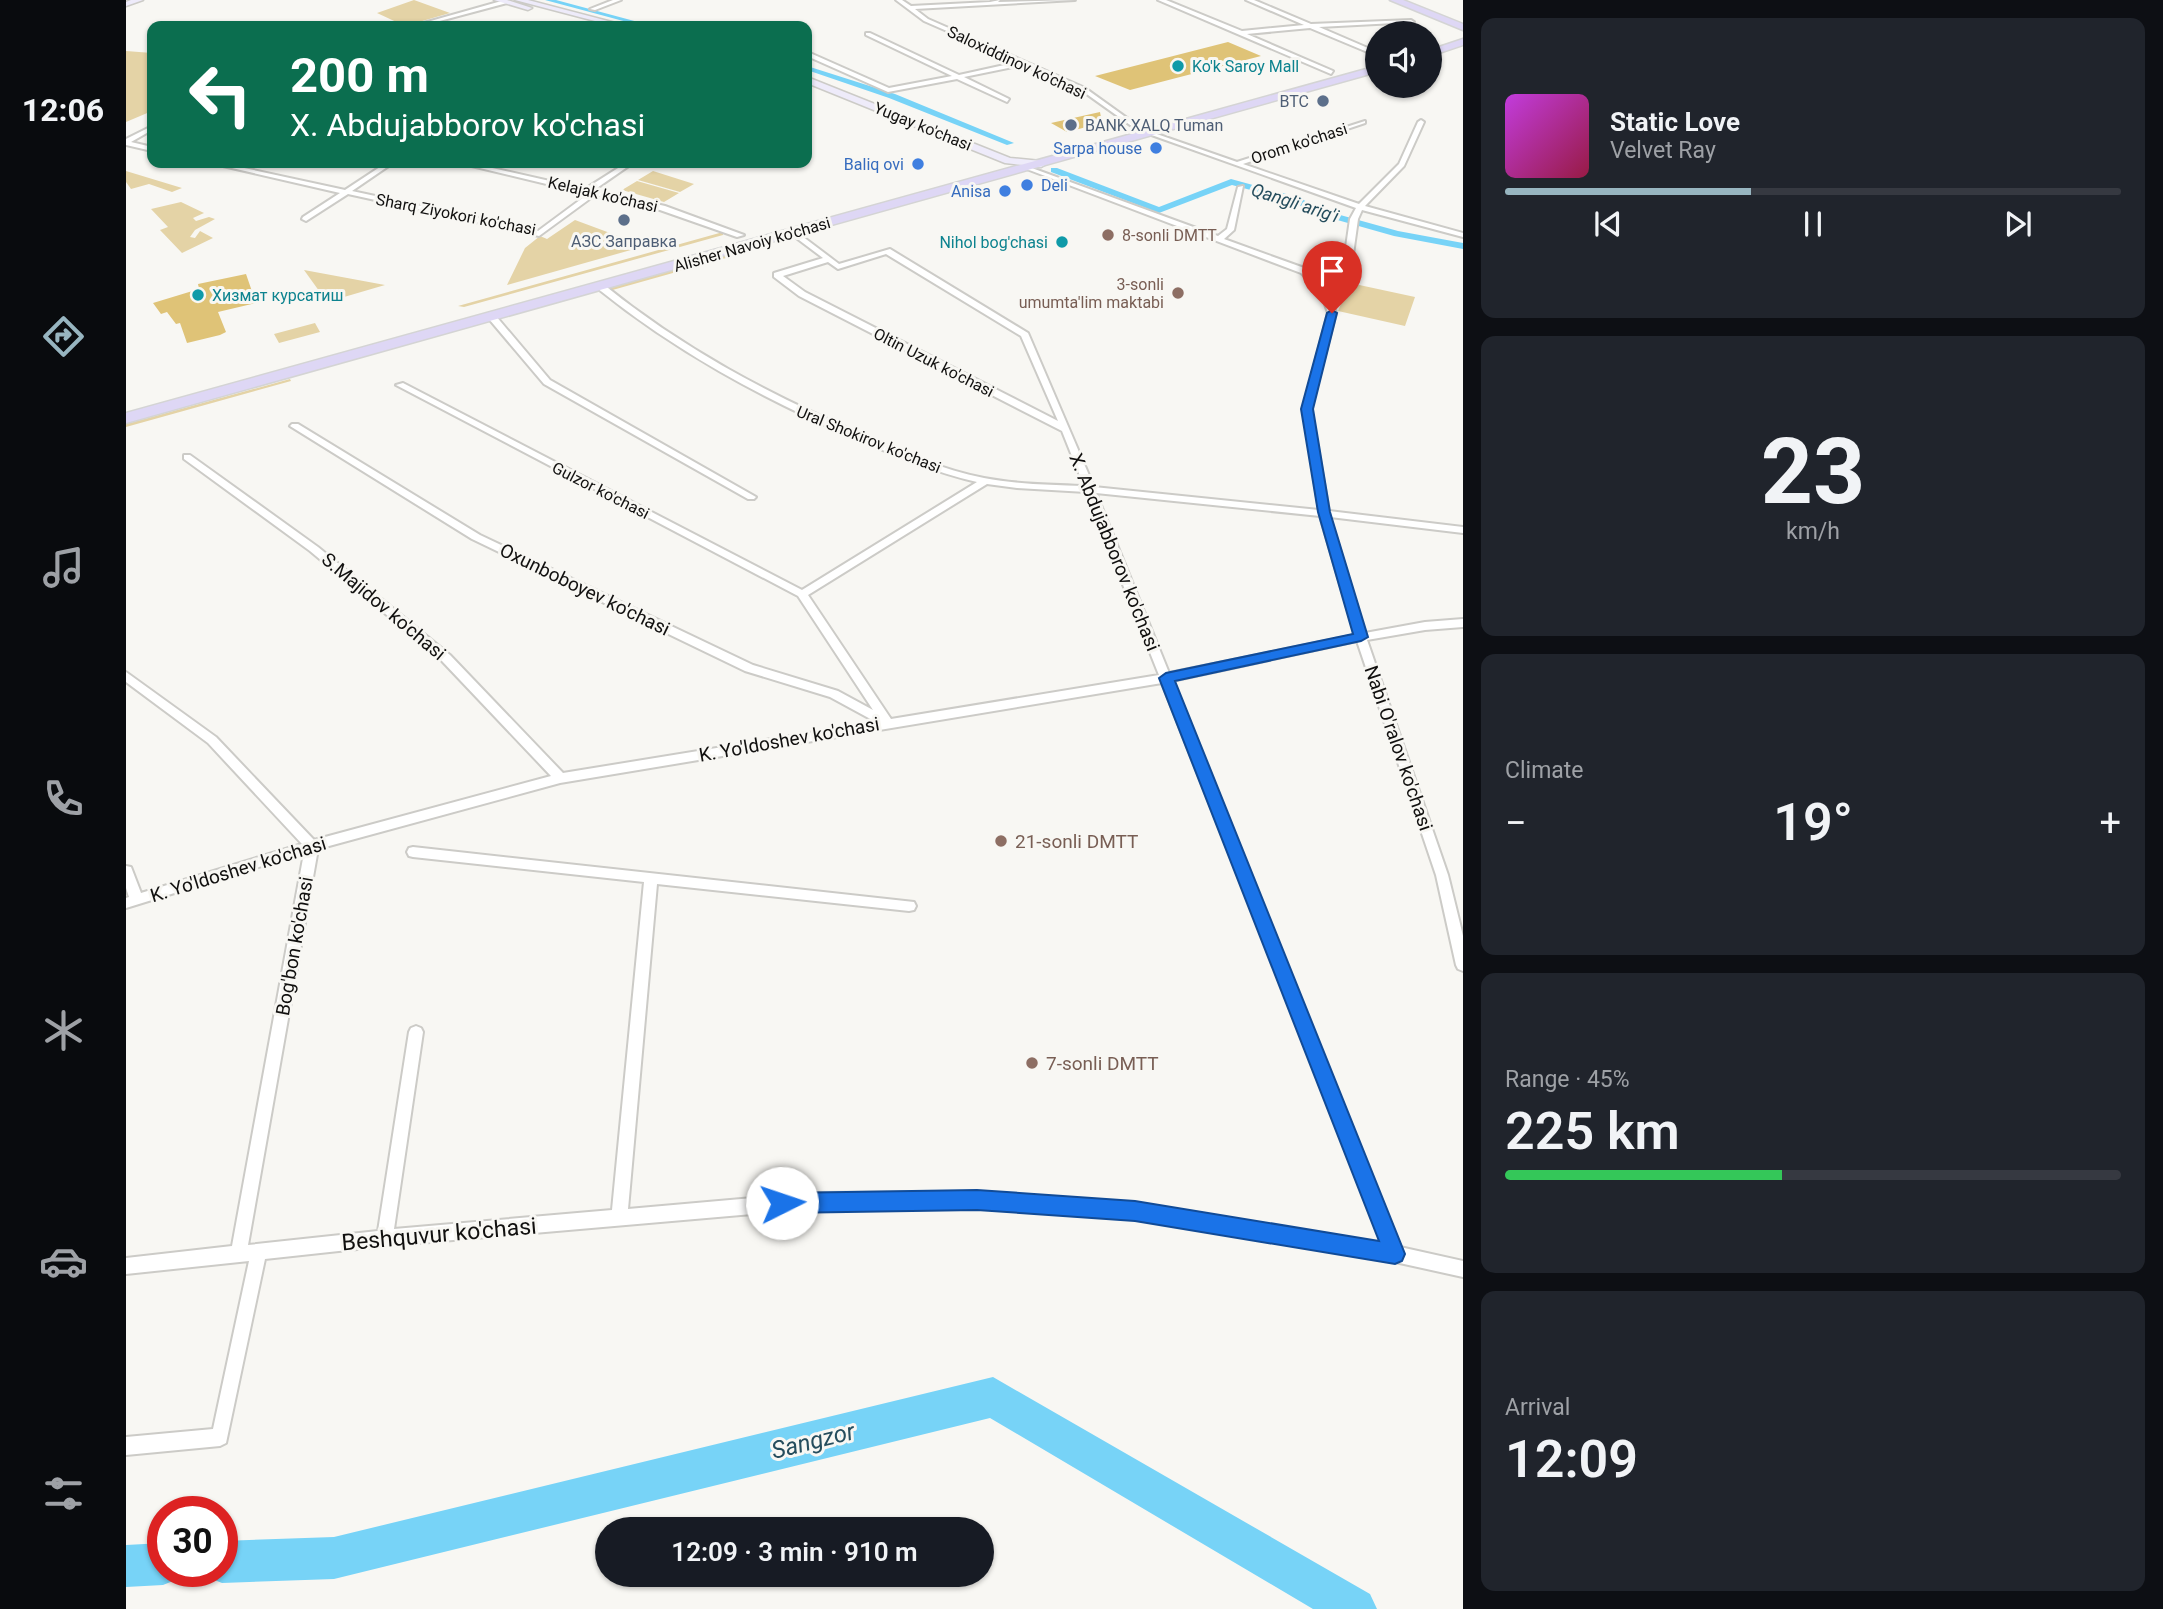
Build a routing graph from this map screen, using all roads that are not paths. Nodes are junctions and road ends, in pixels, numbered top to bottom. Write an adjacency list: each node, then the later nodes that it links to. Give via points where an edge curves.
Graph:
1 (131, 0): 13 (main road)
2 (139, 0): 13 (main road)
3 (519, 0): 20 (main road)
4 (618, 0): 17 (street)
5 (898, 0): 16 (street, Saloxiddinov ko'chasi)
6 (950, 0): 15 (street)
7 (997, 0): 14 (street)
8 (1073, 0): 14 (street)
9 (1161, 0): 24 (street)
10 (1249, 0): 22 (street)
11 (1395, 0): 23 (main road)
12 (501, 1): 18 (street); 19 (main road)
13 (126, 3)
14 (990, 4): 15 (street)
15 (943, 7): 16 (street)
16 (910, 8): 31 (street, Saloxiddinov ko'chasi, via 926,20)
17 (593, 9)
18 (433, 21)
19 (581, 21)
20 (603, 21)
21 (1365, 24): 22 (street)
22 (1311, 26): 24 (street); 28 (street)
23 (1463, 27)
24 (1241, 33): 33 (street)
25 (868, 34): 36 (street)
26 (1462, 42): 27 (main road); 29 (main road)
27 (1442, 44)
28 (1365, 49)
29 (1442, 49)
30 (812, 56): 36 (street, via 888,90)
31 (1023, 62): 36 (street); 43 (street, Saloxiddinov ko'chasi, via 1083,89)
32 (1365, 62): 33 (main road, Alisher Navoiy ko'chasi)
33 (1331, 72): 39 (main road, Alisher Navoiy ko'chasi)
34 (1365, 72): 40 (main road, Alisher Navoiy ko'chasi)
35 (812, 75): 48 (main road, Yugay ko'chasi)
36 (959, 77): 38 (street)
37 (812, 82): 48 (main road, Yugay ko'chasi)
38 (1007, 100)
39 (1218, 103): 40 (main road); 43 (main road, Alisher Navoiy ko'chasi)
40 (1233, 110): 45 (main road, Alisher Navoiy ko'chasi)
41 (1363, 122): 49 (street, Orom ko'chasi)
42 (1421, 122): 57 (street, via 1402,165)
43 (1135, 126): 48 (main road, Alisher Navoiy ko'chasi)
44 (147, 131): 46 (street)
45 (1149, 134): 48 (main road, Alisher Navoiy ko'chasi); 49 (street)
46 (126, 143): 47 (street)
47 (147, 148)
48 (1018, 163): 59 (main road, Alisher Navoiy ko'chasi); 60 (main road, Alisher Navoiy ko'chasi); 62 (street)
49 (1235, 164): 57 (street)
50 (236, 168): 56 (street, Sharq Ziyokori ko'chasi)
51 (382, 168): 56 (street, Sharq Ziyokori ko'chasi)
52 (497, 168): 55 (street, Kelajak ko'chasi)
53 (622, 168): 55 (street, Sharq Ziyokori ko'chasi)
54 (1241, 187): 62 (street, Orom ko'chasi, via 1230,230)
55 (592, 191): 56 (street, Sharq Ziyokori ko'chasi, via 539,234); 60 (street, Kelajak ko'chasi, via 662,208)
56 (345, 193): 58 (street, Sharq Ziyokori ko'chasi)
57 (1360, 207): 61 (street); 65 (street, via 1353,222 1346,276)
58 (306, 219)
59 (794, 232): 63 (street); 64 (main road, Alisher Navoiy ko'chasi)
60 (740, 235): 67 (main road, Alisher Navoiy ko'chasi)
61 (1463, 236)
62 (1218, 240): 65 (street, via 1304,271)
63 (829, 259): 72 (street, X. Abdujabborov ko'chasi, via 838,267 887,251 1025,335); 72 (street, Oltin Uzuk ko'chasi, via 777,275 802,294)
64 (600, 286): 66 (main road, Alisher Navoiy ko'chasi); 74 (street, Ural Shokirov ko'chasi, via 658,331 800,412 929,467)
65 (1324, 288): 77 (street, Nabi O'ralov ko'chasi, via 1332,313 1307,409)
66 (492, 317): 67 (main road, Alisher Navoiy ko'chasi); 76 (street, via 547,382)
67 (419, 330): 69 (main road, Alisher Navoiy ko'chasi); 70 (main road, Alisher Navoiy ko'chasi)
68 (400, 385): 79 (street, Gulzor ko'chasi)
69 (126, 404)
70 (126, 418)
71 (295, 426): 84 (street, Oxunboboyev ko'chasi, via 476,537 750,668 834,694)
72 (1066, 429): 75 (street, X. Abdujabborov ko'chasi)
73 (187, 457): 85 (street, S.Majidov ko'chasi, via 314,548 446,658)
74 (986, 481): 75 (street, Ural Shokirov ko'chasi); 79 (street)
75 (1089, 488): 77 (street, Ural Shokirov ko'chasi); 83 (street, X. Abdujabborov ko'chasi)
76 (751, 497)
77 (1324, 512): 78 (street, Ural Shokirov ko'chasi); 81 (street, Nabi O'ralov ko'chasi)
78 (1463, 530)
79 (802, 594): 84 (street, Gulzor ko'chasi)
80 (1463, 624): 81 (street, K. Yo'ldoshev ko'chasi)
81 (1361, 637): 83 (street, K. Yo'ldoshev ko'chasi); 92 (street, Nabi O'ralov ko'chasi, via 1442,875)
82 (126, 676): 86 (street, via 212,740)
83 (1166, 678): 84 (street, K. Yo'ldoshev ko'chasi); 98 (street, X. Abdujabborov ko'chasi)
84 (888, 723): 85 (street, K. Yo'ldoshev ko'chasi)
85 (560, 778): 86 (street, K. Yo'ldoshev ko'chasi)
86 (312, 846): 90 (street, K. Yo'ldoshev ko'chasi); 97 (street, Bog'bon ko'chasi)
87 (413, 852): 89 (street)
88 (126, 871): 90 (street)
89 (651, 877): 91 (street); 94 (street)
90 (131, 902)
91 (909, 906)
92 (1463, 965)
93 (416, 1032): 95 (street)
94 (619, 1217): 95 (street, Beshquvur ko'chasi); 98 (street, Beshquvur ko'chasi, via 809,1201 977,1200 1135,1211)
95 (385, 1238): 96 (street, Beshquvur ko'chasi)
96 (259, 1251): 97 (street, Beshquvur ko'chasi); 101 (street, via 220,1437)
97 (239, 1254): 99 (street, Beshquvur ko'chasi)
98 (1395, 1254): 100 (street, Beshquvur ko'chasi)
99 (126, 1266)
100 (1463, 1269)
101 (126, 1446)

